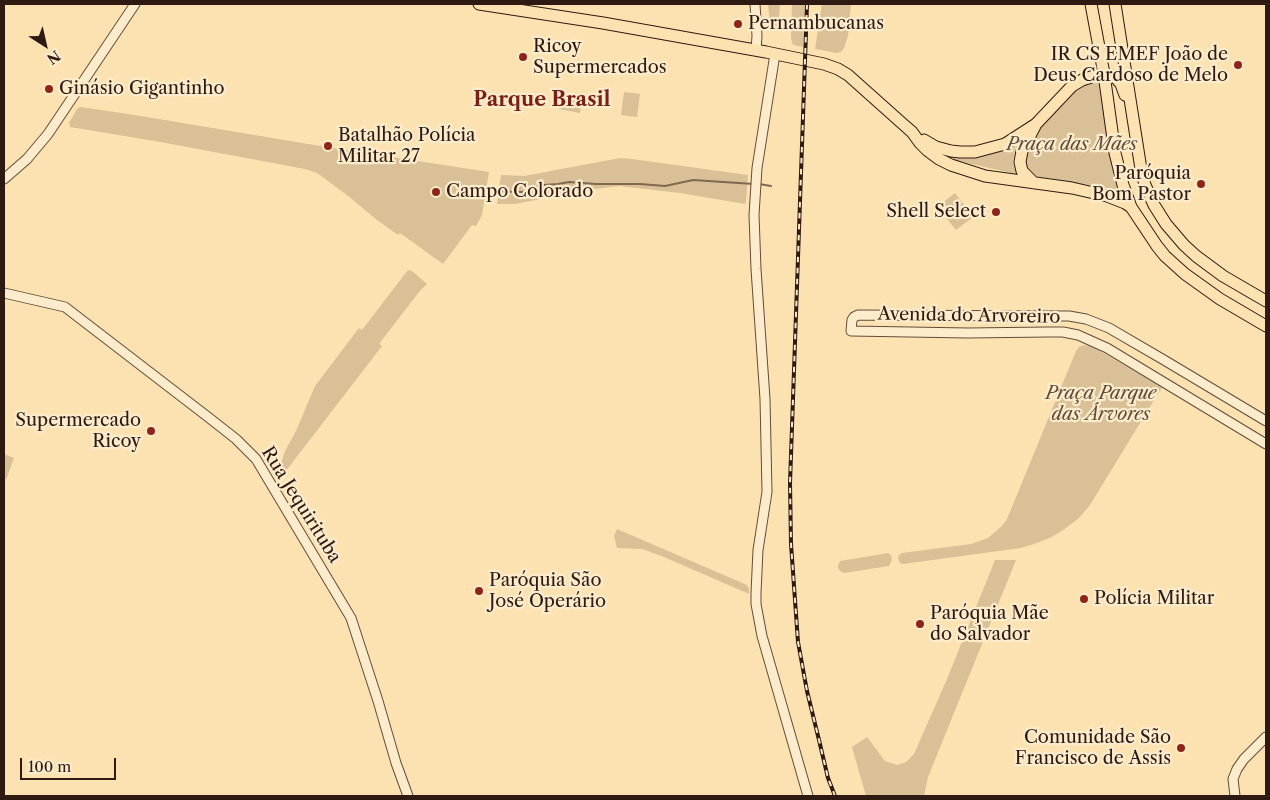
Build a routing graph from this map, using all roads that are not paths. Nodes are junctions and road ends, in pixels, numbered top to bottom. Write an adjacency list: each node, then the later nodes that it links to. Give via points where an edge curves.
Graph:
1 (135, 4): 13 (street, via 48,134)
2 (478, 4): 7 (main road)
3 (755, 4): 7 (street)
4 (1091, 4): 9 (main road)
5 (1121, 4): 6 (main road)
6 (1116, 10): 12 (main road)
7 (756, 50): 8 (main road)
8 (775, 54): 11 (main road, via 838,69); 23 (street, via 757,168 754,215 767,492 758,550 756,604 762,636)
9 (1104, 74): 10 (main road, via 1072,86); 12 (main road, via 1121,84); 15 (main road, via 1116,161)
10 (1036, 124): 11 (main road, via 1005,144 967,153 936,147); 14 (main road, via 1020,162 1022,172)
11 (912, 132): 14 (main road, via 927,150 951,165 985,176)
12 (1134, 132): 17 (main road, via 1145,185 1166,224 1206,265)
13 (4, 180)
14 (1035, 183): 15 (main road, via 1107,196)
15 (1131, 207): 18 (main road, via 1157,246 1184,274)
16 (4, 294): 22 (street, Rua Jequirituba, via 65,306 236,439 256,459 351,618)
17 (1266, 301)
18 (1266, 326)
19 (1266, 421): 20 (street, Avenida do Arvoreiro, via 1109,328 1086,318 858,315 852,318 851,331 1055,332 1078,335 1107,348)
20 (1266, 444)
21 (1266, 737): 24 (street, via 1237,769 1233,779)
22 (408, 796)
23 (808, 796)
24 (1235, 796)

